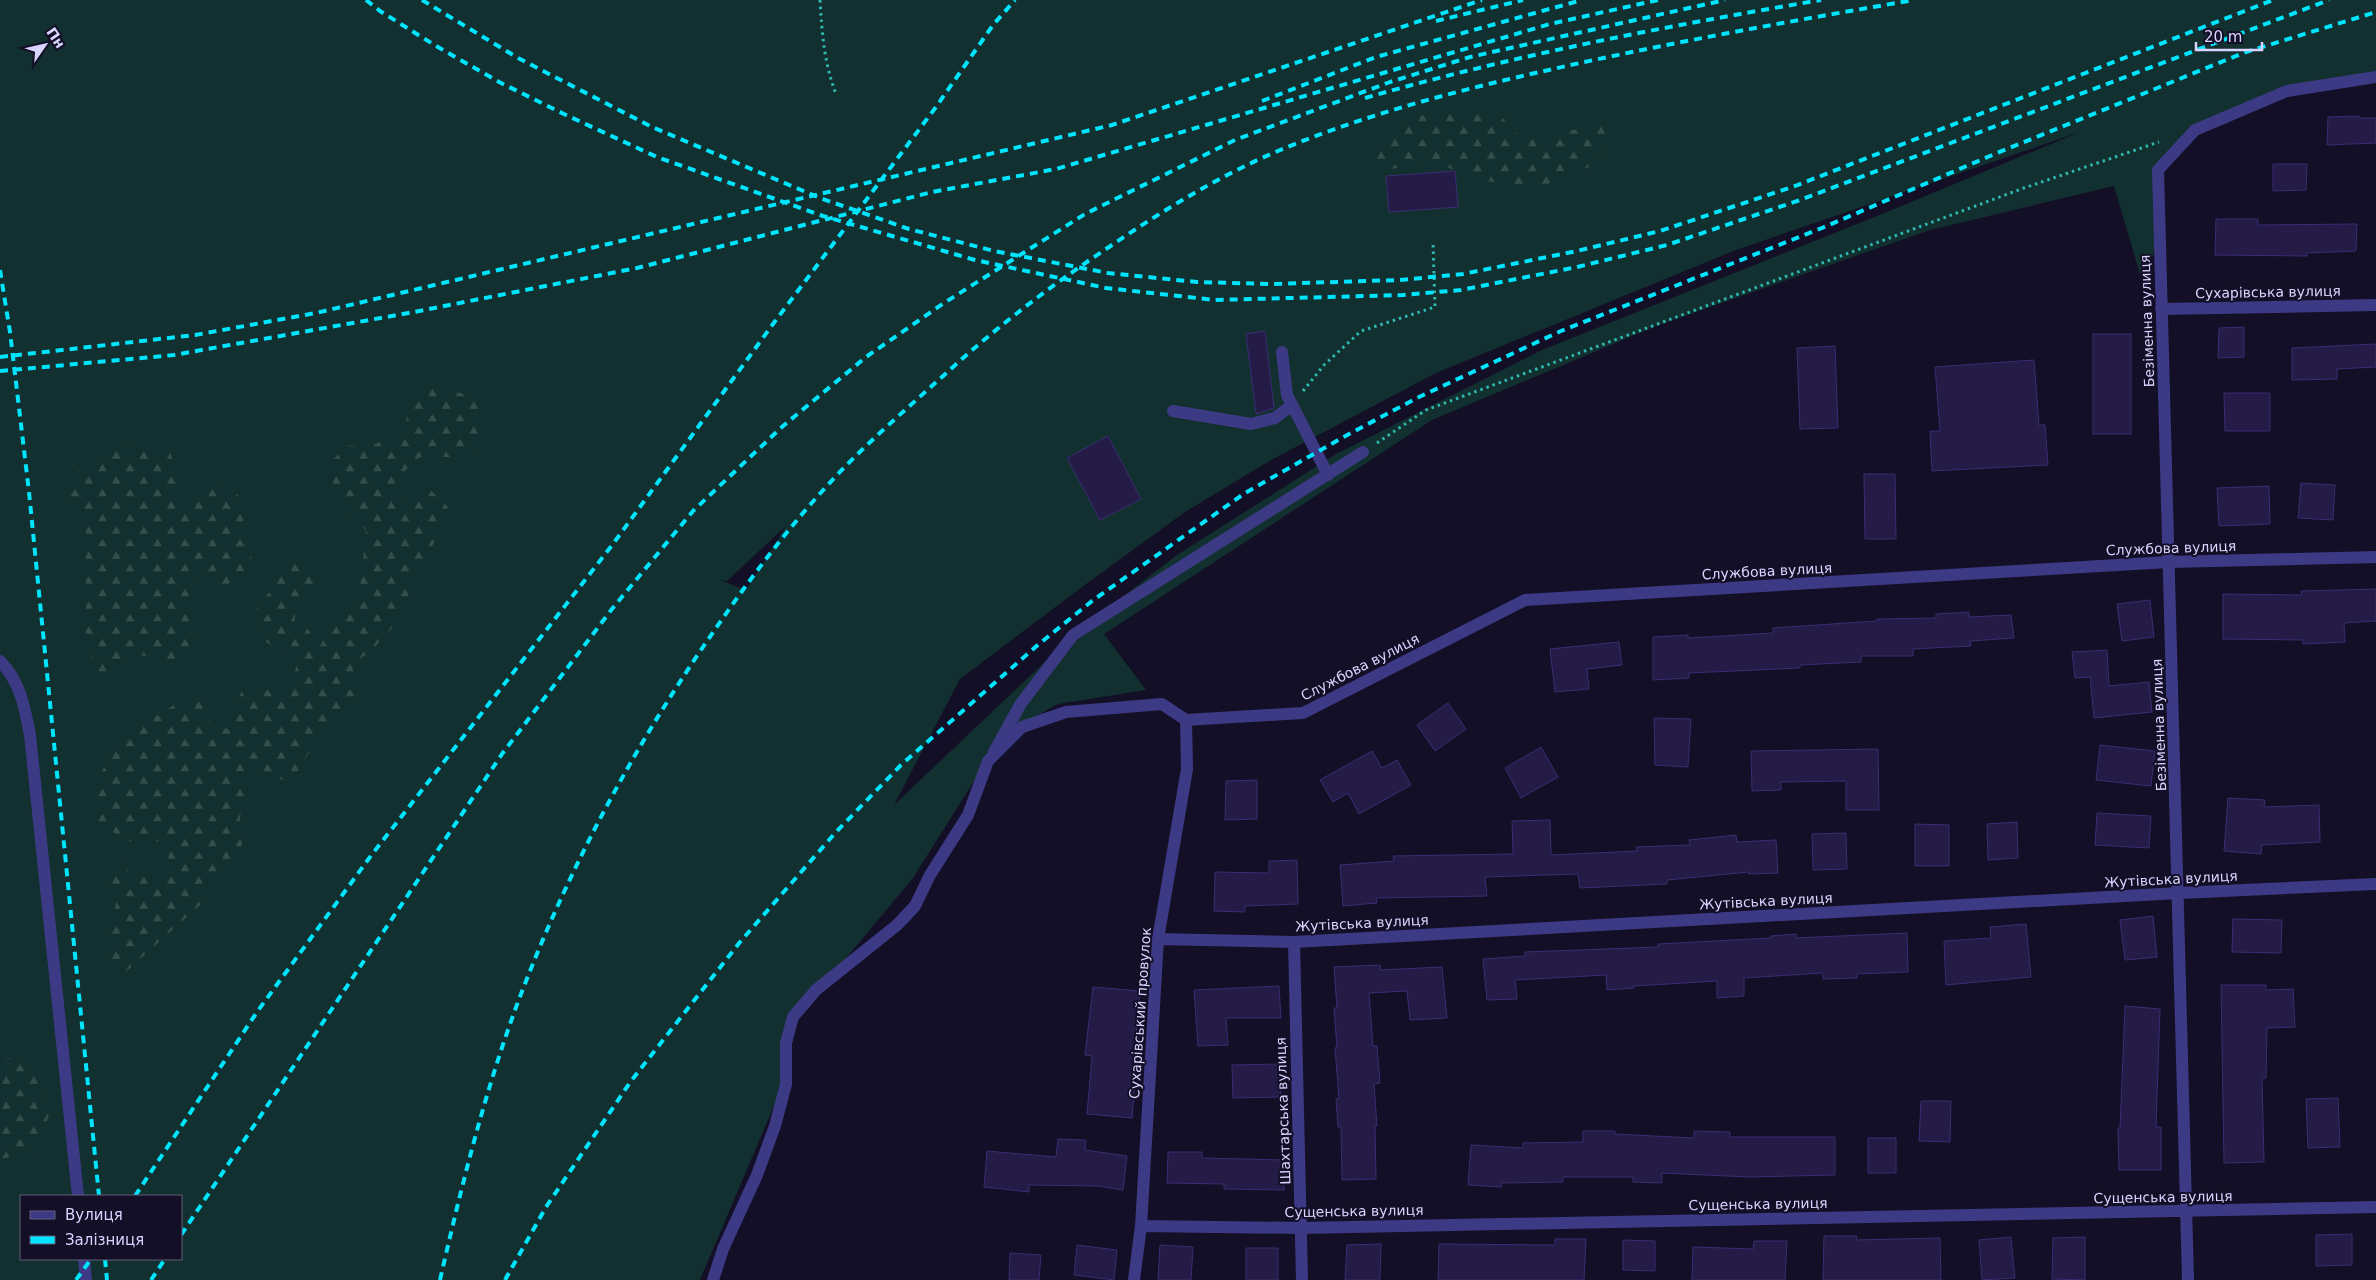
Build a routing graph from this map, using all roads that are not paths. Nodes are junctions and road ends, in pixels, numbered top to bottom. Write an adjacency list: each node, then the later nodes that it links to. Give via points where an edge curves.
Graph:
1 (2376, 77): 3 (street, Безіменна вулиця, via 2287,91 2195,130 2158,170)
2 (2376, 306): 3 (street, Сухарівська вулиця)
3 (2161, 309): 10 (street, Безіменна вулиця)
4 (1282, 352): 5 (street, via 1287,395)
5 (1292, 405): 6 (street, via 1275,418 1251,424); 8 (street)
6 (1173, 411)
7 (1363, 452): 8 (street)
8 (1328, 475): 13 (street, via 1073,635 1020,705)
9 (2376, 557): 10 (street, Службова вулиця)
10 (2169, 562): 12 (street, Службова вулиця, via 1525,600 1303,713); 15 (street, Безіменна вулиця)
11 (0, 661): 18 (street, via 23,698 30,735)
12 (1186, 720): 13 (street, via 1162,704 1066,712 1022,727); 16 (street, Сухарівський провулок, via 1187,769)
13 (988, 761): 25 (street, via 968,815 930,875 915,906 897,925 816,990 793,1017 786,1043 786,1084 775,1126)
14 (2376, 884): 15 (street, Жутівська вулиця)
15 (2179, 893): 17 (street, Жутівська вулиця); 20 (street, Безіменна вулиця)
16 (1158, 939): 17 (street, Жутівська вулиця); 21 (street, Сухарівський провулок)
17 (1294, 942): 22 (street, Шахтарська вулиця)
18 (78, 1195)
19 (2376, 1207): 20 (street, Сущенська вулиця)
20 (2187, 1211): 22 (street, Сущенська вулиця); 28 (street, Безіменна вулиця)
21 (1141, 1226): 22 (street, Сущенська вулиця); 26 (street, Сухарівський провулок)
22 (1302, 1228): 27 (street, Шахтарська вулиця)
23 (84, 1260): 24 (street)
24 (86, 1280)
25 (713, 1280)
26 (1134, 1280)
27 (1302, 1280)
28 (2188, 1280)

